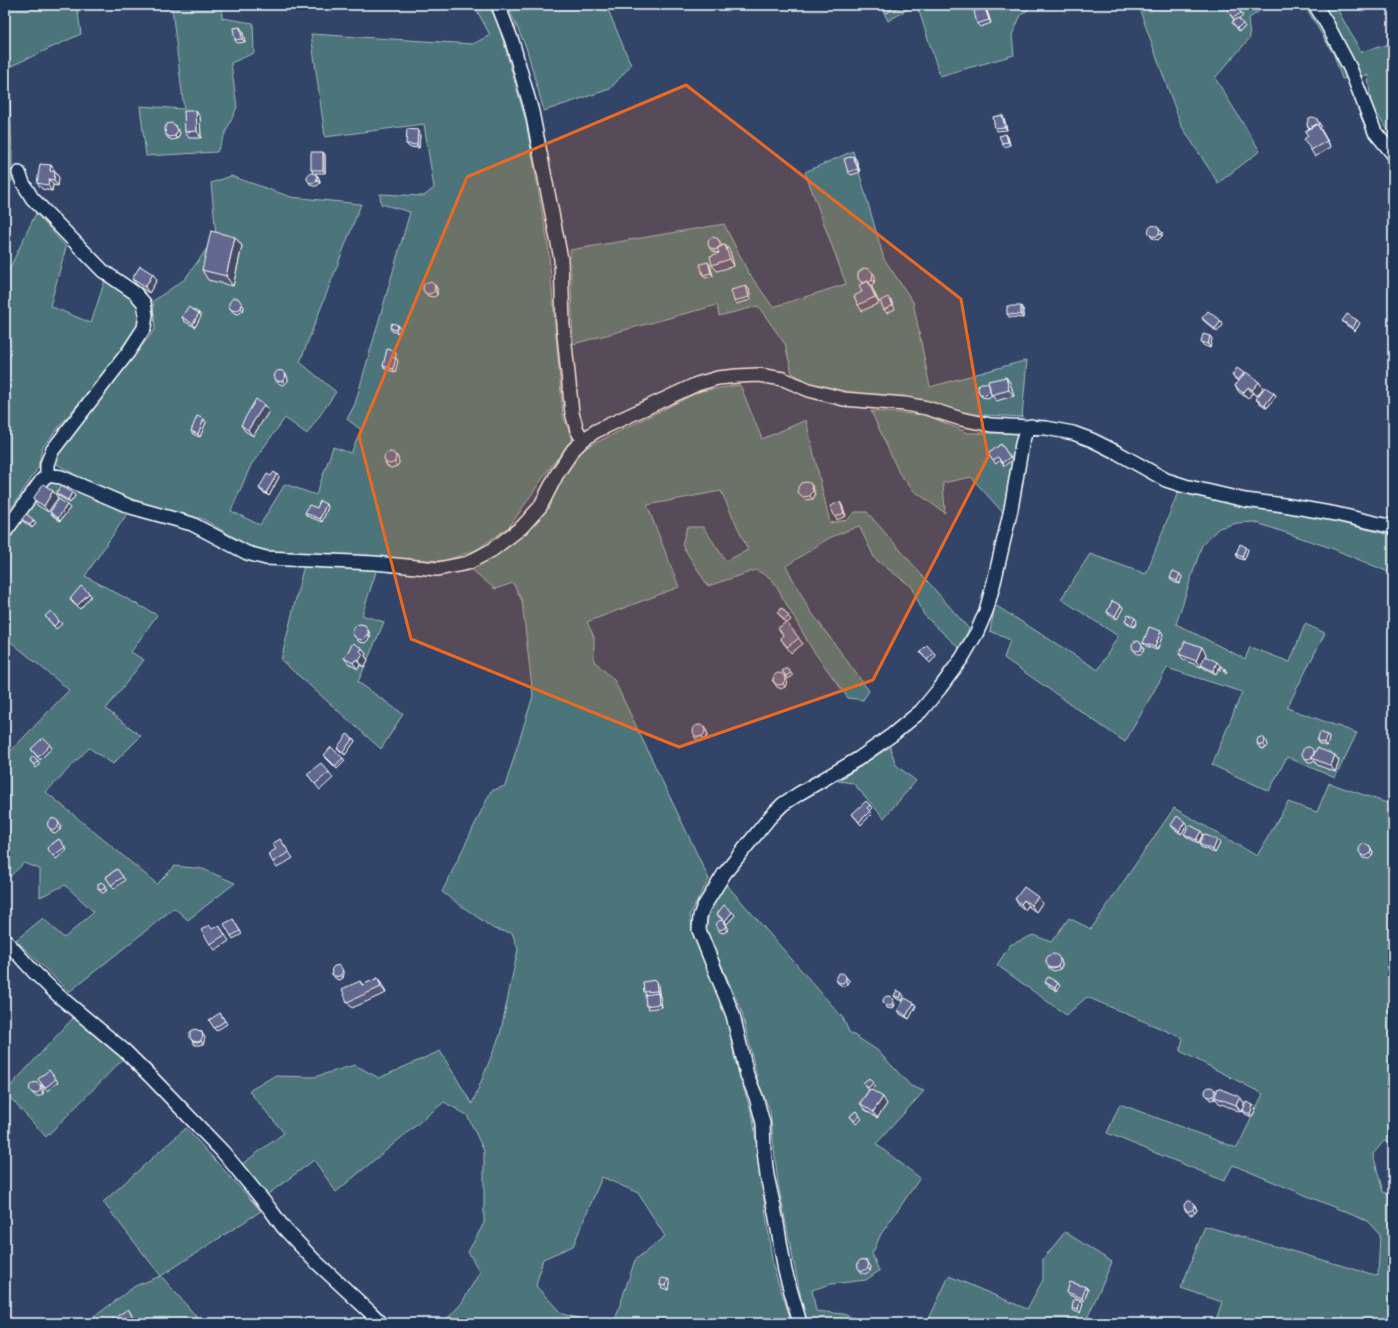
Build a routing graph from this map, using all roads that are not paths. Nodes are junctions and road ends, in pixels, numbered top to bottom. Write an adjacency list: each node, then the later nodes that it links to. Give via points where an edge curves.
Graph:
1 (498, 5): 6 (street, via 512,41 532,112 561,260 562,325 572,413)
2 (1315, 5): 3 (street, via 1350,68 1375,132)
3 (1393, 154)
4 (19, 173): 7 (street, via 32,198 103,271 135,293 144,303 146,315 144,328 129,351 52,451)
5 (1030, 426): 6 (street, via 991,425 905,404 844,399 808,390 783,379 737,376 697,384 596,431); 8 (street, via 1073,433 1092,440 1166,480 1185,486 1245,500 1336,514); 12 (street, via 1022,444 1011,509 986,611 962,658 921,711 892,735 858,759 783,804 724,874 700,916 699,930 733,1015 747,1075 763,1123 768,1176 786,1271)
6 (583, 440): 7 (street, via 557,474 540,507 522,527 492,550 468,563 438,569 266,558 247,553 192,524 131,507 61,476)
7 (47, 475): 9 (street, via 31,493)
8 (1393, 527)
9 (5, 532)
10 (5, 940): 11 (street, via 59,996 152,1077 222,1152 283,1227)
11 (381, 1323)
12 (800, 1323)

